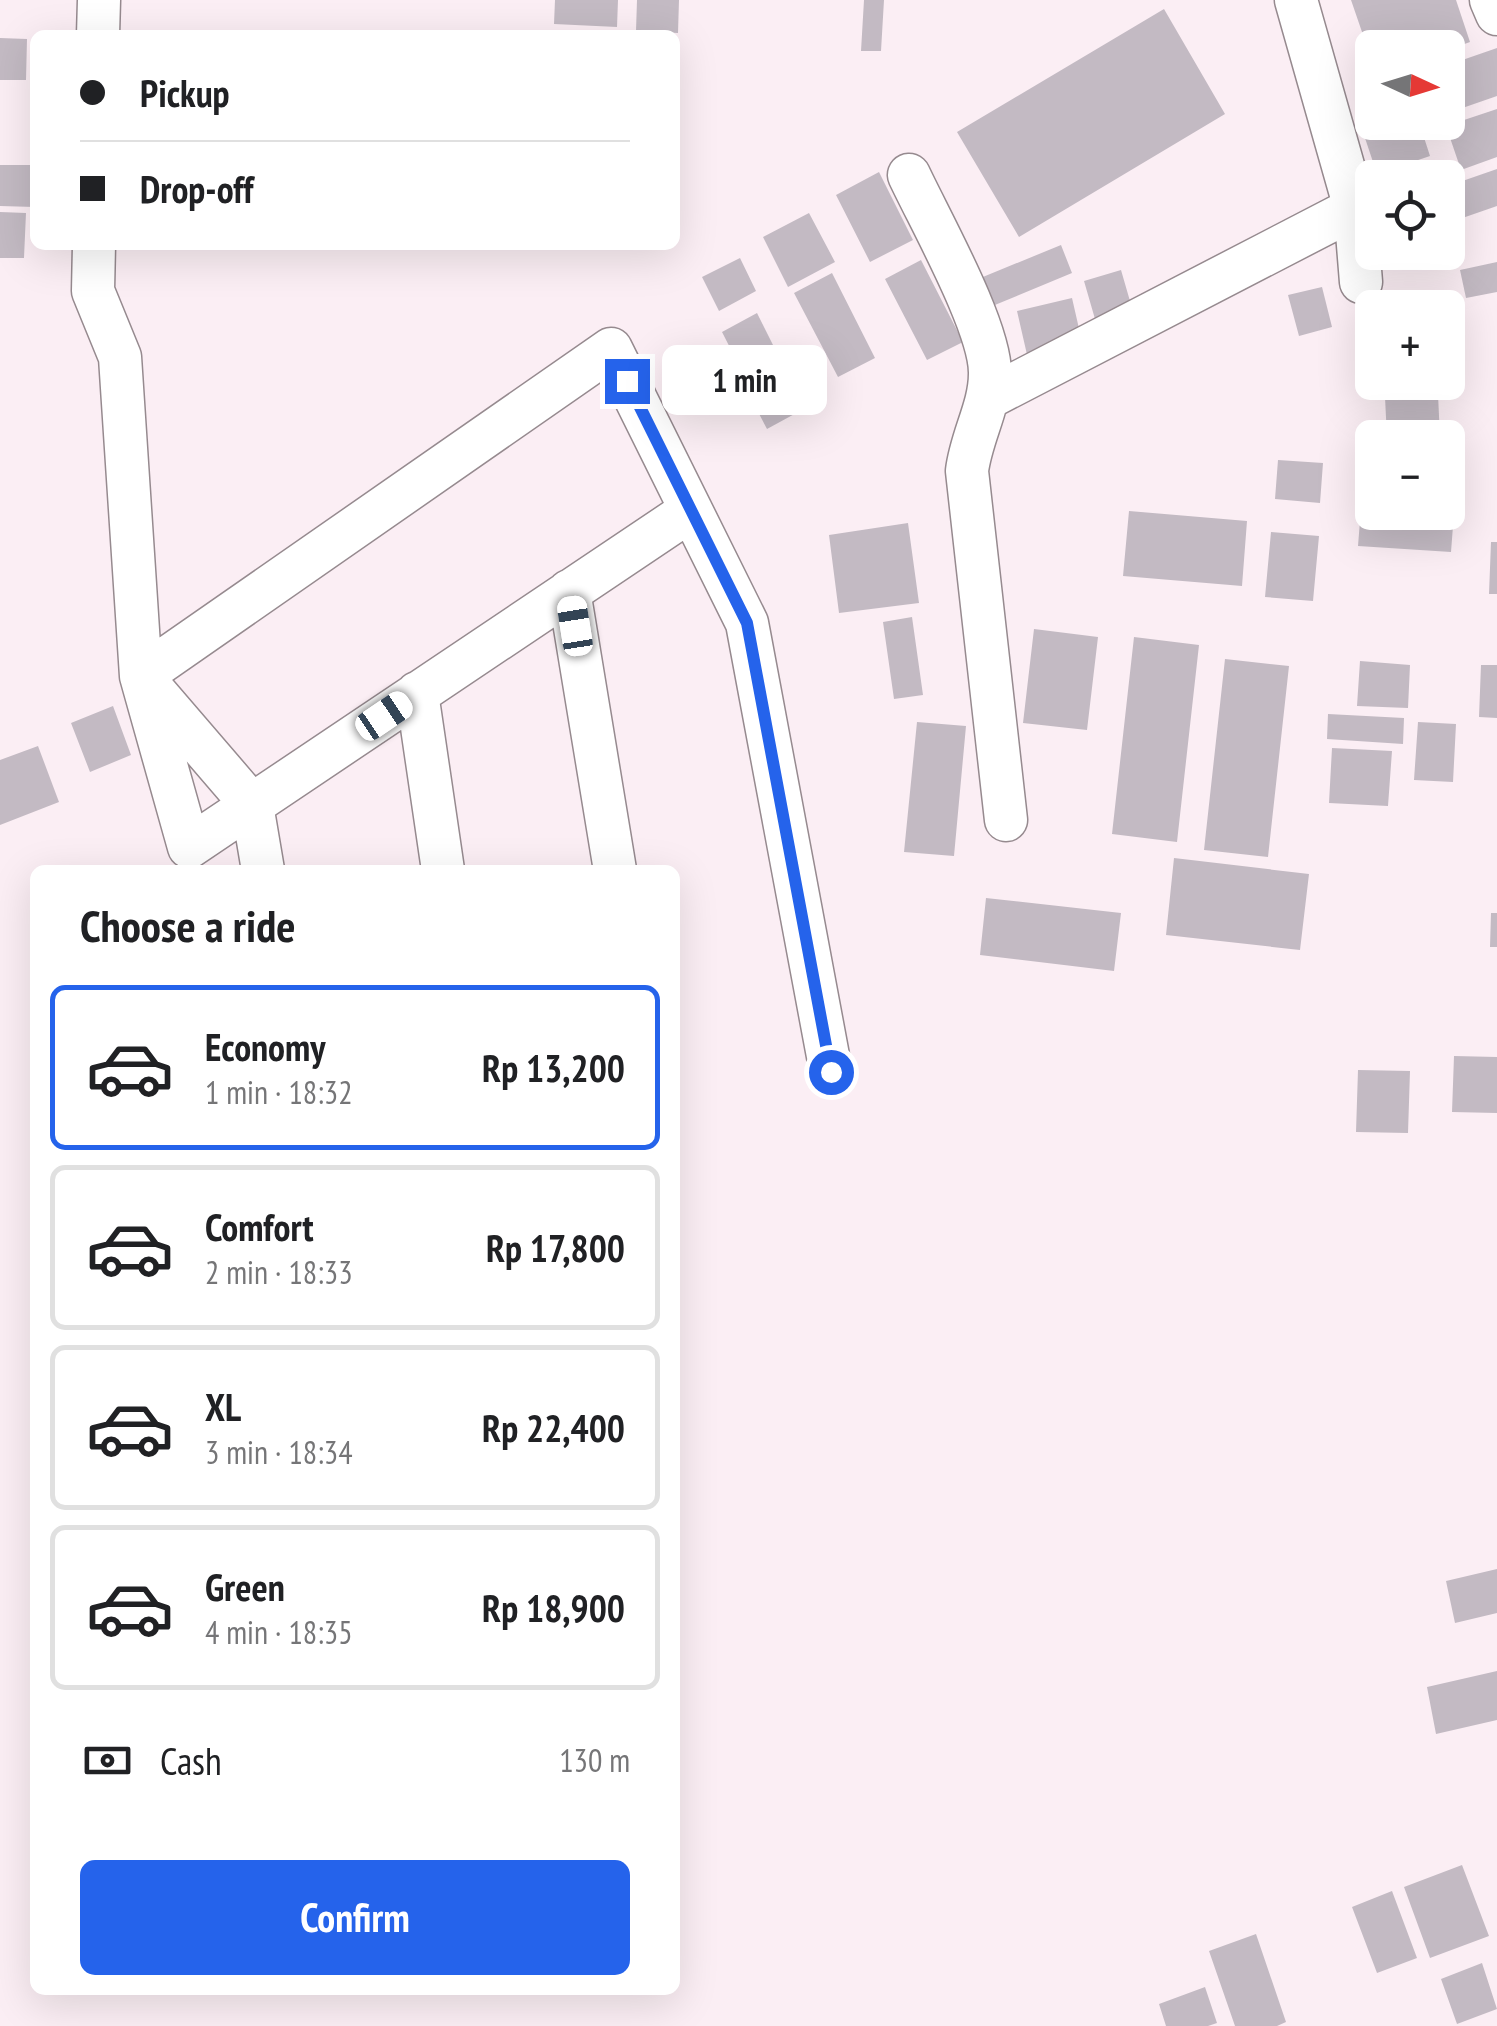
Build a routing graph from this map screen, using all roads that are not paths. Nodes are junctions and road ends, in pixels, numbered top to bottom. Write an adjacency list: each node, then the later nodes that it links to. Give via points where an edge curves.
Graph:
1 (99, 0): 5 (street)
2 (1296, 0): 7 (street)
3 (1491, 0): 4 (street)
4 (1497, 14)
5 (98, 30)
6 (909, 174): 11 (street, via 986,345)
7 (1355, 208): 11 (street)
8 (94, 250): 14 (street, via 93,291 120,357)
9 (1360, 270): 10 (street)
10 (1361, 282)
11 (988, 398): 17 (street, via 967,470)
12 (691, 510): 13 (street); 14 (street, via 610,349); 21 (street, via 747,623)
13 (569, 592): 15 (street); 20 (street)
14 (141, 676): 16 (street); 16 (street, via 189,847)
15 (417, 693): 16 (street); 19 (street)
16 (252, 805): 18 (street)
17 (1006, 820)
18 (262, 865)
19 (441, 865)
20 (614, 865)
21 (831, 1072)

